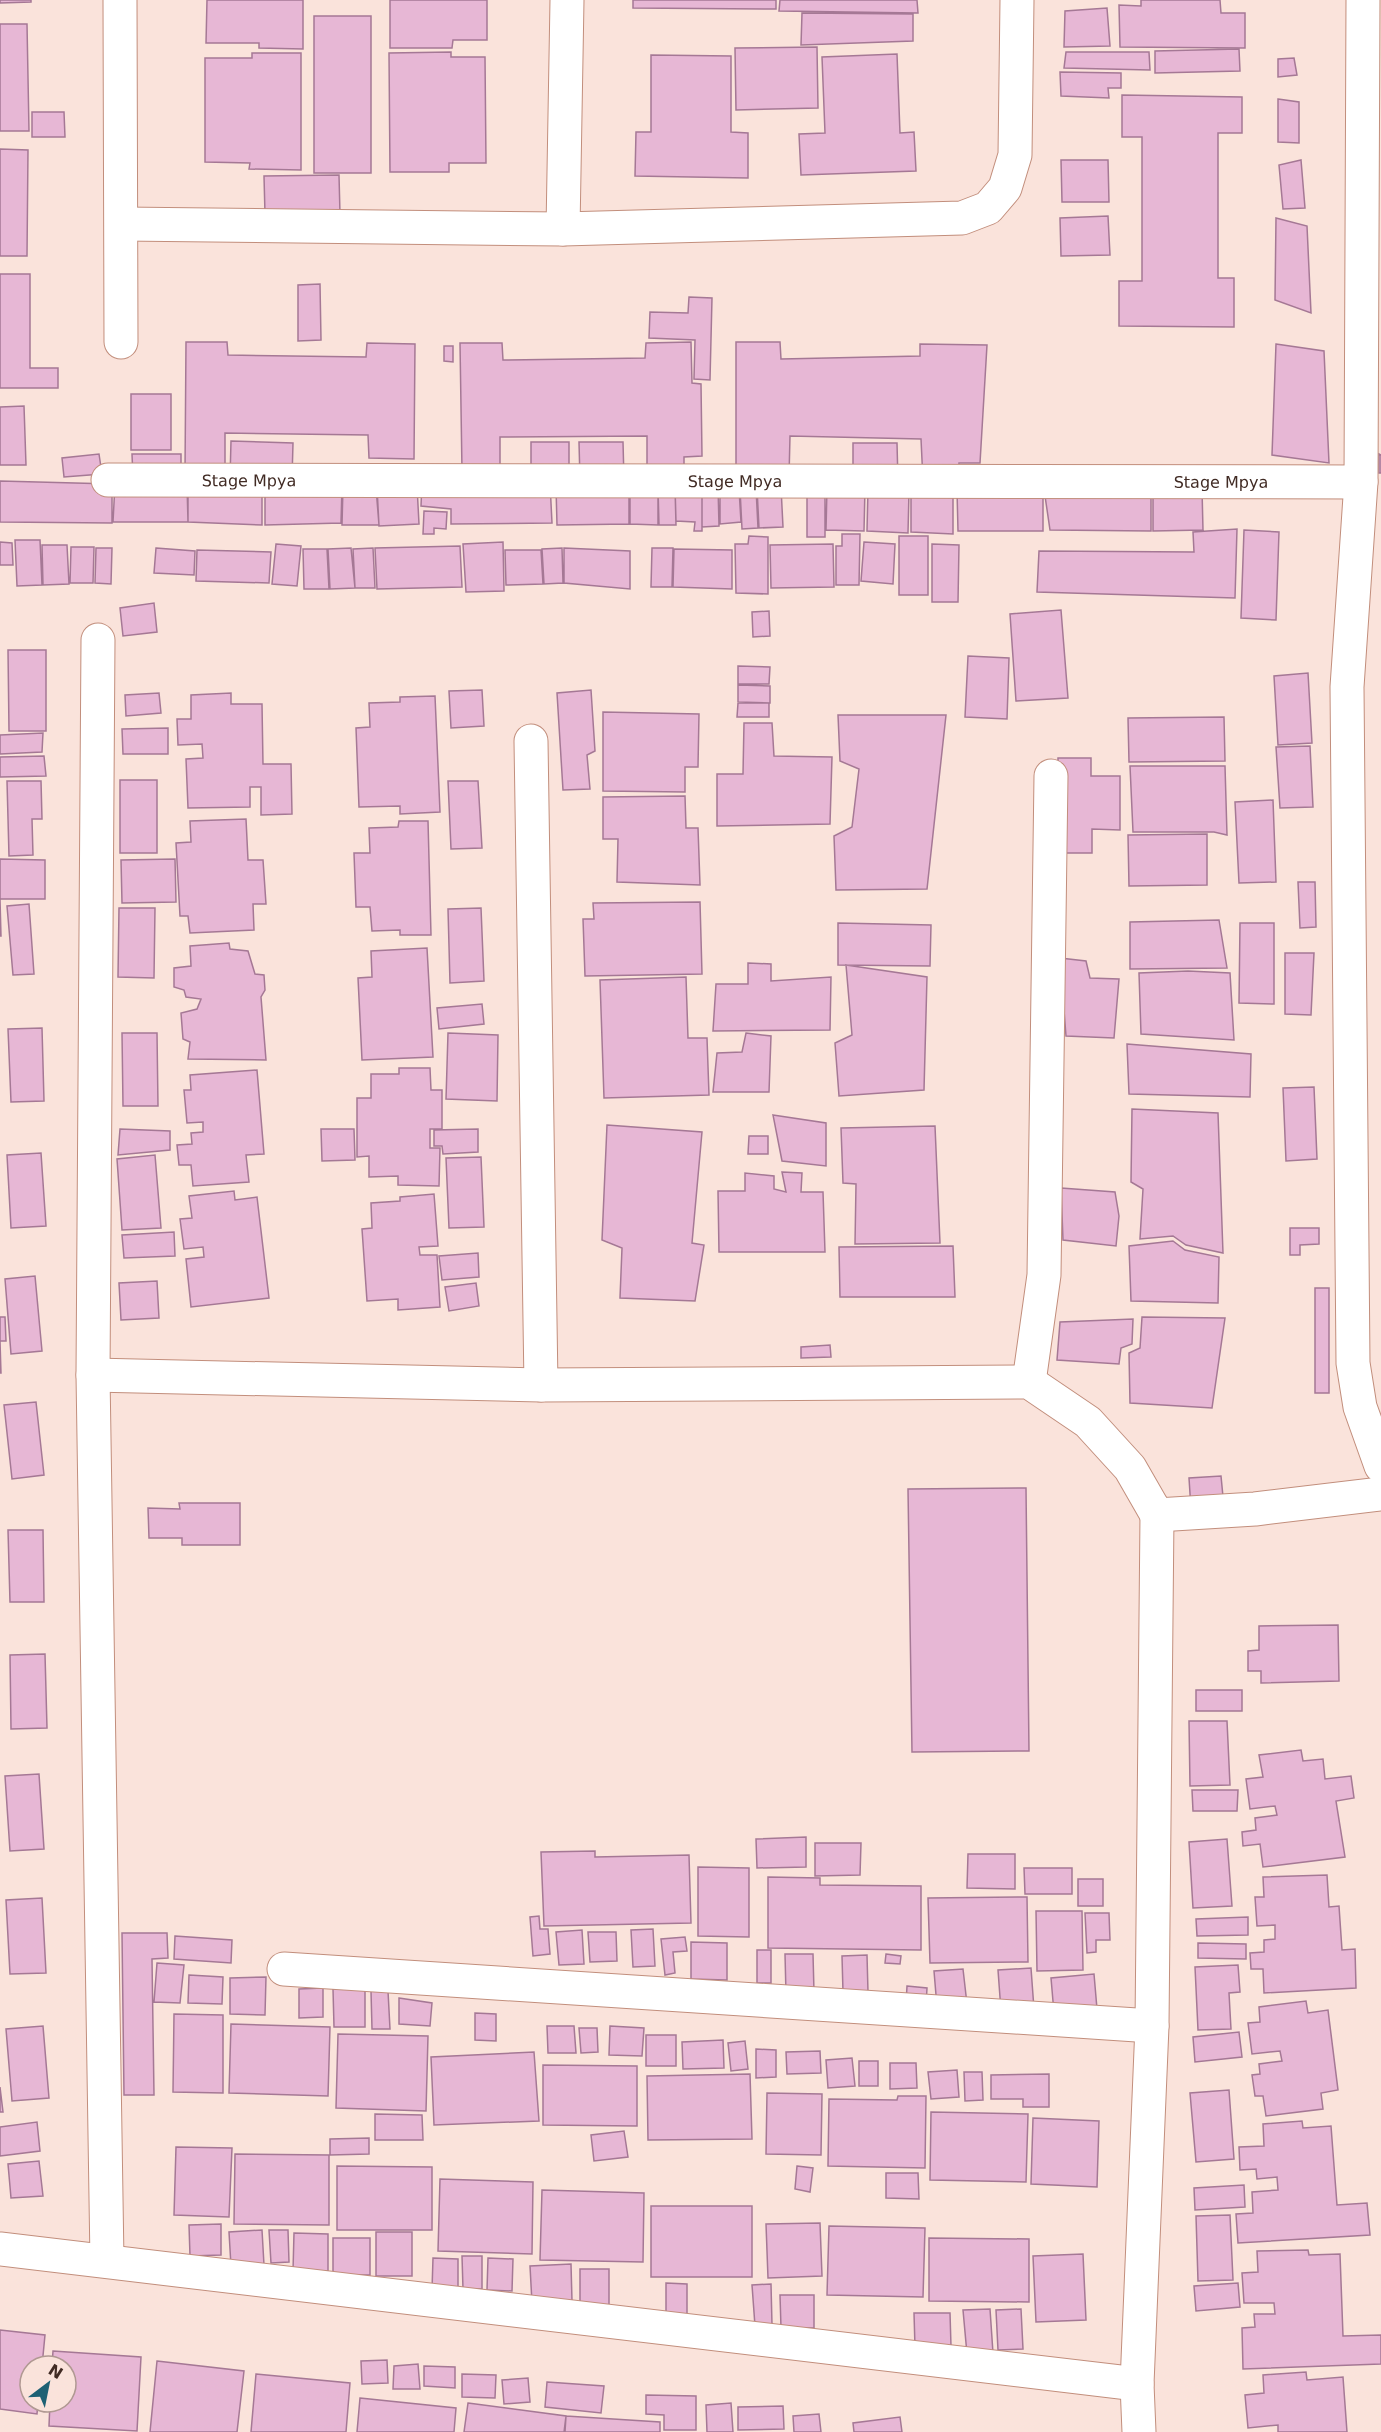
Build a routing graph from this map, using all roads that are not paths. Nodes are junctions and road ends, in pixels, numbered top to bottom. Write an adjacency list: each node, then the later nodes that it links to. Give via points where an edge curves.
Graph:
1 (120, 0): 5 (street)
2 (567, 0): 6 (street)
3 (1017, 0): 6 (street, via 1015,155 1005,188 988,207 962,218)
4 (1363, 0): 9 (street)
5 (122, 224): 6 (street); 7 (street)
6 (563, 229)
7 (121, 342)
8 (108, 480): 9 (street, Stage Mpya)
9 (1361, 482): 16 (street, via 1347,687 1353,1363 1360,1407)
10 (98, 640): 13 (street)
11 (531, 741): 15 (street)
12 (1051, 776): 14 (street, via 1044,1275)
13 (93, 1375): 15 (street); 22 (street)
14 (1029, 1382): 15 (street); 18 (street, via 1088,1422 1130,1468)
15 (542, 1385)
16 (1381, 1466)
17 (1381, 1494): 18 (street, via 1255,1509)
18 (1157, 1515): 20 (street)
19 (284, 1969): 20 (street)
20 (1152, 2026): 23 (street)
21 (0, 2249): 22 (street)
22 (107, 2261): 23 (street)
23 (1137, 2384): 24 (street)
24 (1139, 2432)

